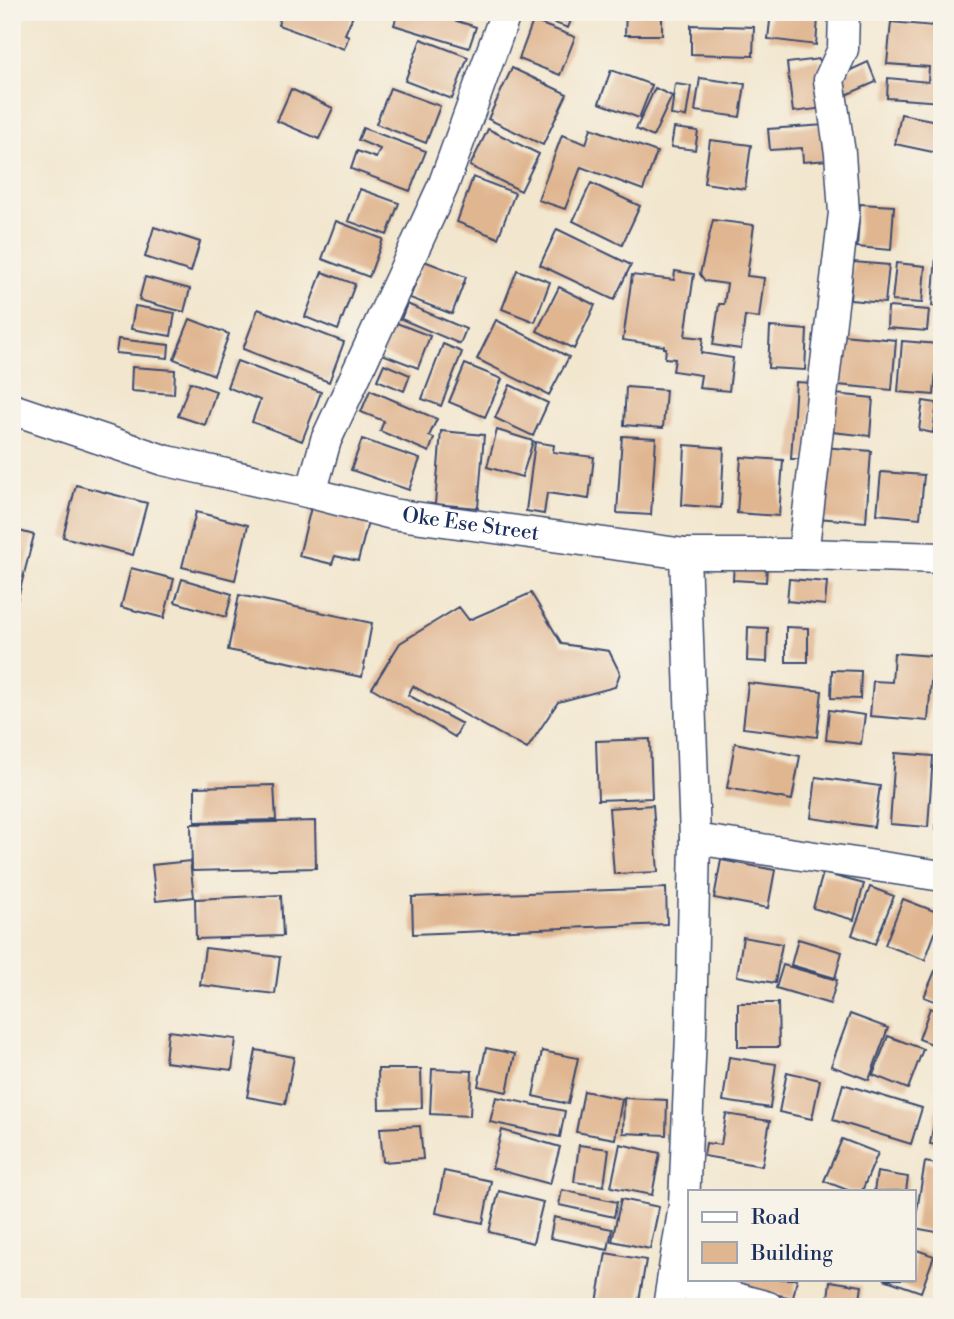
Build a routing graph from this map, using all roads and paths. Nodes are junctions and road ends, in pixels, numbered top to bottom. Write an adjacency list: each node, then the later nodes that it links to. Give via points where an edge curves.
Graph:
1 (506, 12): 4 (street, via 443,186 326,440)
2 (844, 12): 6 (street, via 843,50 828,80 844,213)
3 (12, 409): 4 (street, Oke Ese Street, via 163,460)
4 (311, 493): 5 (street, Oke Ese Street, via 392,514)
5 (685, 554): 6 (street, Oke Ese Street); 8 (street)
6 (803, 554): 7 (street, Oke Ese Street)
7 (942, 558)
8 (695, 839): 9 (street); 10 (street, via 684,1205)
9 (942, 876)
10 (670, 1294): 11 (street)
11 (768, 1307)

